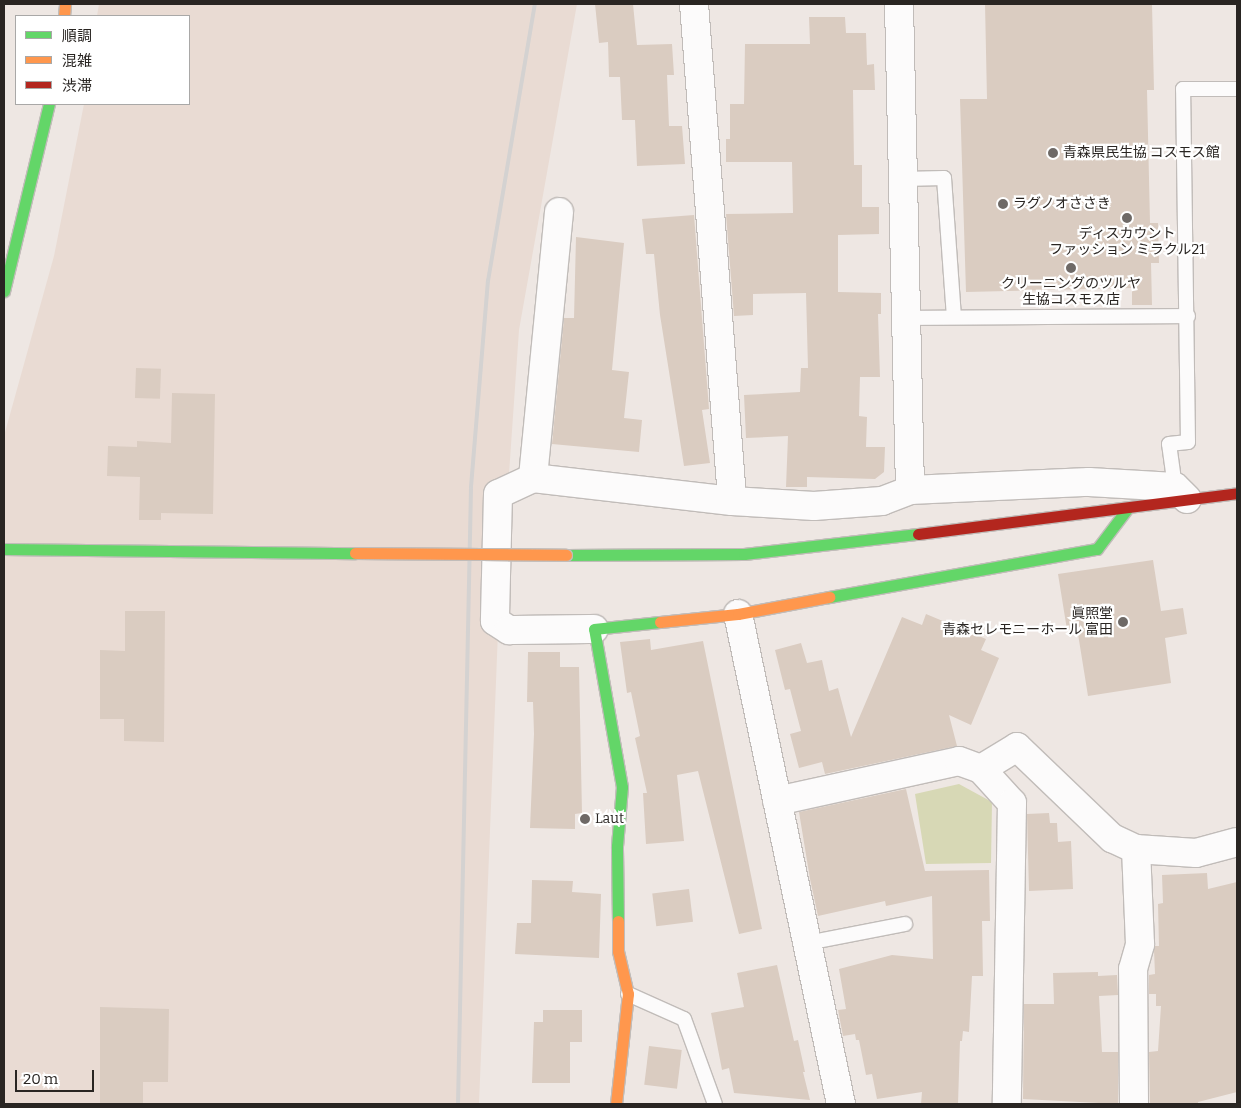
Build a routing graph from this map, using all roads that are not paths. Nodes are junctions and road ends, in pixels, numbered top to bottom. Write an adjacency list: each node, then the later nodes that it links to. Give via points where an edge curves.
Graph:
1 (694, 4): 15 (street)
2 (899, 4): 5 (street)
3 (1237, 89): 8 (lane, via 1183,89)
4 (49, 105): 7 (street)
5 (903, 178): 9 (lane, via 944,178); 10 (street)
6 (559, 212): 11 (street)
7 (4, 292)
8 (1188, 316): 9 (lane); 13 (lane, via 1188,442 1169,444)
9 (954, 317): 10 (lane)
10 (906, 318): 12 (street)
11 (533, 478): 15 (street); 19 (street, via 498,494 495,621 509,630)
12 (910, 490): 13 (street, via 1089,482); 15 (street, via 882,501 814,506)
13 (1181, 493): 14 (street); 16 (street)
14 (1237, 493)
15 (732, 501)
16 (1127, 509): 17 (street, bridge, via 744,554); 18 (street, via 1097,550)
17 (4, 549)
18 (738, 614): 19 (street); 21 (street)
19 (594, 629): 26 (street, via 622,786 617,846 618,951)
20 (981, 768): 21 (street, via 959,761); 23 (street, via 1017,747 1105,832); 30 (street, via 1012,804)
21 (777, 801): 25 (street)
22 (1237, 842): 23 (street, via 1196,853)
23 (1136, 849): 31 (street, via 1140,944 1133,969)
24 (905, 924): 25 (lane)
25 (807, 943): 29 (street)
26 (628, 994): 27 (street); 28 (lane, via 684,1020)
27 (616, 1104)
28 (715, 1104)
29 (842, 1104)
30 (1007, 1104)
31 (1134, 1104)

